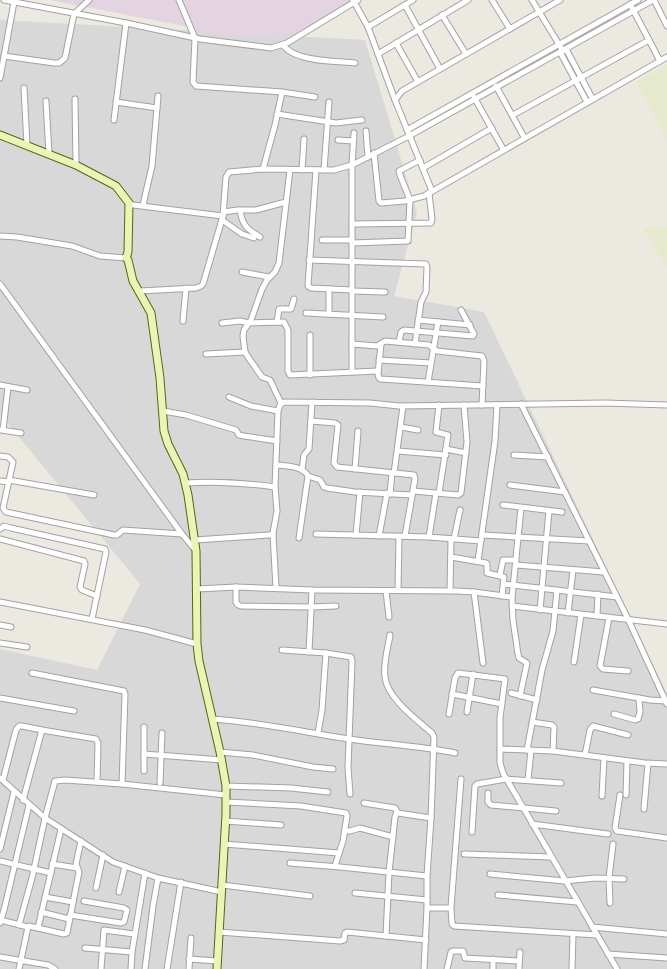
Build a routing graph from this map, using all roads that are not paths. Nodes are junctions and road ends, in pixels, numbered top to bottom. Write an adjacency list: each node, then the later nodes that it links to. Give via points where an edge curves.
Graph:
1 (4, 0): 12 (street)
2 (89, 0): 17 (street)
3 (179, 0): 25 (street)
4 (413, 0): 14 (street)
5 (468, 0): 18 (street)
6 (492, 0): 22 (street)
7 (532, 0): 16 (street)
8 (560, 0): 16 (street)
9 (638, 0): 13 (street)
10 (654, 0): 15 (street); 20 (street)
11 (355, 1): 21 (street); 30 (street)
12 (14, 2): 17 (street); 34 (street)
13 (630, 4): 15 (street); 24 (street)
14 (405, 5): 21 (street); 23 (street)
15 (634, 11): 26 (street); 27 (street)
16 (539, 12): 22 (street); 29 (street)
17 (74, 14): 19 (street); 34 (street, via 65,58 59,63)
18 (442, 15): 23 (street); 33 (street)
19 (126, 23): 25 (street); 55 (street)
20 (667, 26)
21 (368, 27): 32 (street)
22 (510, 29): 33 (street)
23 (418, 30): 28 (street); 38 (street)
24 (582, 31): 26 (street); 29 (street)
25 (196, 38): 30 (street, via 271,48); 46 (street, via 193,82 196,86)
26 (586, 38): 31 (street)
27 (649, 40): 36 (street); 39 (street)
28 (396, 43): 32 (street); 42 (street)
29 (559, 44): 31 (street); 43 (street)
30 (283, 45): 37 (street, via 287,50 305,57)
31 (563, 51): 39 (street); 41 (street); 45 (street)
32 (378, 54): 51 (street)
33 (466, 54): 38 (street)
34 (4, 56): 40 (street)
35 (667, 57): 36 (street)
36 (660, 61): 53 (street)
37 (355, 63)
38 (440, 69): 42 (street)
39 (581, 77): 41 (street); 53 (street)
40 (0, 78)
41 (575, 80): 53 (street); 59 (street)
42 (418, 82): 51 (street, via 400,93)
43 (494, 82): 45 (street); 47 (street)
44 (24, 88): 73 (street)
45 (497, 88): 52 (street); 59 (street)
46 (282, 92): 49 (street); 58 (street)
47 (473, 94): 52 (street); 64 (street)
48 (158, 96): 57 (street)
49 (315, 97)
50 (76, 99): 79 (street)
51 (395, 100): 64 (street)
52 (476, 100): 63 (street); 68 (street)
53 (590, 100): 69 (street)
54 (46, 101): 75 (street)
55 (116, 102): 57 (street); 60 (street)
56 (329, 102): 62 (street)
57 (157, 108): 91 (street, via 151,169)
58 (277, 114): 62 (street); 82 (street)
59 (513, 116): 69 (street)
60 (114, 120)
61 (362, 120): 62 (street)
62 (328, 122): 86 (street)
63 (492, 128): 74 (street); 81 (street)
64 (407, 130): 68 (street)
65 (366, 131): 77 (street)
66 (354, 133): 72 (street)
67 (0, 135): 73 (street)
68 (409, 136): 76 (street); 78 (street)
69 (524, 137): 74 (street)
70 (304, 140): 84 (street)
71 (338, 140): 72 (street)
72 (354, 141): 80 (street)
73 (27, 145): 75 (street)
74 (503, 150): 87 (street)
75 (49, 154): 79 (street)
76 (374, 154): 77 (street); 88 (street, via 379,201 390,203)
77 (368, 157): 80 (street)
78 (420, 160): 81 (street); 88 (street, via 399,171)
79 (76, 164): 90 (street, via 116,186)
80 (352, 165): 86 (street, via 342,169); 94 (street)
81 (423, 168): 87 (street)
82 (263, 169): 83 (street); 93 (street, via 228,174)
83 (290, 170): 84 (street); 89 (street)
84 (302, 170): 85 (street)
85 (316, 170): 86 (street); 102 (street)
86 (324, 170)
87 (431, 192): 88 (street); 95 (street, via 432,222)
88 (410, 200): 95 (street)
89 (286, 202): 92 (street, via 256,210); 105 (street, via 280,259 275,272)
90 (129, 203): 91 (street); 101 (street)
91 (143, 205): 93 (street)
92 (237, 210): 93 (street); 97 (street, via 249,230)
93 (223, 216): 98 (street, via 242,234); 107 (street, via 203,284 199,287)
94 (352, 224): 95 (street); 100 (street)
95 (410, 224): 100 (street, via 407,242)
96 (0, 236): 101 (street, via 72,246 100,256)
97 (260, 237)
98 (254, 238)
99 (322, 240): 100 (street)
100 (352, 242): 103 (street)
101 (126, 258): 110 (street, via 132,278)
102 (309, 260): 103 (street); 108 (street, via 309,287)
103 (352, 261): 109 (street); 118 (street, via 426,264 426,292 421,302)
104 (242, 272): 105 (street)
105 (269, 277): 120 (street)
106 (0, 284): 192 (street)
107 (186, 288): 110 (street); 119 (street)
108 (329, 289): 109 (street); 115 (street)
109 (352, 290): 111 (street); 116 (street)
110 (140, 291): 155 (street, via 153,318)
111 (385, 292)
112 (294, 299): 121 (street, via 291,309 279,309)
113 (461, 310): 124 (street)
114 (306, 313): 115 (street)
115 (329, 314): 116 (street)
116 (352, 315): 117 (street); 129 (street)
117 (383, 317)
118 (418, 320): 122 (street); 125 (street)
119 (183, 321)
120 (249, 322): 121 (street); 123 (street); 133 (street, via 244,332)
121 (277, 322): 139 (street, via 284,322 287,327 288,374)
122 (438, 322): 124 (street); 126 (street)
123 (222, 323)
124 (470, 325): 126 (street, via 473,336)
125 (417, 332): 126 (street); 128 (street, via 402,330); 131 (street)
126 (436, 333): 132 (street)
127 (310, 335): 139 (street)
128 (399, 342): 130 (street, via 385,341); 131 (street)
129 (352, 344): 130 (street); 138 (street)
130 (381, 344): 135 (street)
131 (415, 344): 132 (street, via 429,345)
132 (434, 349): 136 (street); 142 (street, via 440,352 482,356)
133 (245, 352): 134 (street); 147 (street, via 262,377 270,380)
134 (206, 354)
135 (379, 360): 136 (street); 137 (street)
136 (431, 363): 140 (street)
137 (378, 371): 138 (street); 140 (street, via 381,379)
138 (352, 372): 139 (street)
139 (310, 375)
140 (428, 382): 142 (street)
141 (0, 385): 143 (street)
142 (483, 386): 152 (street)
143 (8, 387): 144 (street); 159 (street)
144 (27, 390)
145 (229, 397): 156 (street, via 251,406)
146 (312, 402): 147 (street); 154 (street); 157 (street)
147 (281, 403): 156 (street)
148 (497, 404): 149 (street); 152 (street); 195 (street, via 495,441)
149 (521, 404): 153 (street); 169 (street)
150 (439, 405): 151 (street); 154 (street); 165 (street, via 436,432 448,435)
151 (464, 405): 152 (street); 166 (street)
152 (482, 405)
153 (667, 405)
154 (404, 406): 158 (street)
155 (163, 411): 163 (street, via 236,430 239,435); 177 (street, via 166,438)
156 (278, 411): 163 (street)
157 (311, 421): 171 (street, via 336,424 338,428 334,464); 172 (street, via 309,449 304,455)
158 (401, 427): 160 (street); 164 (street)
159 (1, 430): 162 (street)
160 (418, 430)
161 (358, 431): 171 (street)
162 (21, 433)
163 (277, 441): 170 (street)
164 (398, 451): 165 (street); 173 (street)
165 (446, 452): 166 (street); 183 (street)
166 (466, 453): 183 (street, via 461,493)
167 (514, 455): 169 (street)
168 (0, 456): 176 (street, via 13,462)
169 (548, 457): 181 (street)
170 (276, 465): 172 (street); 179 (street)
171 (355, 469): 173 (street)
172 (302, 470): 174 (street)
173 (393, 473): 182 (street, via 414,476); 185 (street)
174 (308, 476): 180 (street, via 320,480 325,488); 201 (street)
175 (0, 481): 176 (street)
176 (9, 481): 184 (street); 192 (street, via 3,508 6,512 114,535 122,530)
177 (186, 483): 179 (street, via 248,483); 205 (street)
178 (510, 484): 181 (street)
179 (275, 487): 193 (street, via 277,514)
180 (360, 492): 185 (street); 196 (street)
181 (565, 492): 207 (street)
182 (412, 493): 183 (street); 185 (street); 198 (street)
183 (438, 493): 199 (street)
184 (94, 494)
185 (388, 494): 197 (street)
186 (503, 505): 187 (street)
187 (521, 508): 189 (street); 200 (street)
188 (460, 510): 203 (street)
189 (549, 511): 190 (street); 204 (street)
190 (562, 512)
191 (0, 529): 230 (street, via 4,526 105,549)
192 (182, 534): 208 (street)
193 (273, 534): 205 (street); 219 (street)
194 (316, 534): 196 (street)
195 (482, 534): 200 (street); 206 (street)
196 (356, 535): 197 (street)
197 (379, 536): 198 (street)
198 (402, 536): 199 (street); 223 (street)
199 (429, 537): 203 (street)
200 (518, 537): 204 (street); 211 (street)
201 (299, 538)
202 (0, 539): 230 (street, via 84,561 80,587)
203 (452, 539): 206 (street); 209 (street)
204 (546, 539): 207 (street); 212 (street)
205 (195, 540): 208 (street)
206 (481, 541): 210 (street)
207 (589, 541): 214 (street)
208 (196, 551): 221 (street)
209 (450, 557): 210 (street); 226 (street)
210 (478, 561): 215 (street, via 487,564 487,573)
211 (516, 563): 212 (street); 215 (street, via 503,560); 217 (street)
212 (544, 568): 213 (street); 220 (street)
213 (573, 570): 214 (street); 227 (street)
214 (604, 572): 232 (street)
215 (500, 575): 216 (street, via 504,577)
216 (504, 584): 217 (street); 231 (street)
217 (514, 585): 220 (street); 233 (street)
218 (236, 587): 219 (street); 221 (street); 237 (street, via 238,605)
219 (276, 588): 222 (street)
220 (542, 588): 224 (street); 238 (street)
221 (197, 589): 252 (street)
222 (312, 590): 225 (street); 237 (street)
223 (398, 590): 225 (street); 226 (street)
224 (556, 590): 227 (street); 239 (street)
225 (386, 591): 243 (street)
226 (450, 591): 228 (street)
227 (571, 591): 229 (street); 240 (street)
228 (474, 592): 231 (street); 258 (street)
229 (598, 594): 232 (street); 242 (street)
230 (97, 596): 245 (street)
231 (502, 596): 233 (street)
232 (617, 597): 246 (street)
233 (512, 598): 236 (street)
234 (0, 602): 245 (street)
235 (336, 606): 237 (street)
236 (512, 606): 238 (street); 265 (street, via 519,658 527,663)
237 (311, 607): 255 (street)
238 (540, 610): 239 (street)
239 (555, 612): 240 (street); 269 (street)
240 (568, 613): 241 (street)
241 (581, 615): 242 (street); 257 (street)
242 (597, 616): 244 (street)
243 (389, 617)
244 (609, 618): 246 (street); 259 (street, via 600,666 603,669)
245 (92, 619): 252 (street)
246 (628, 619): 247 (street); 270 (street)
247 (667, 624)
248 (0, 625): 249 (street)
249 (11, 627)
250 (390, 635): 284 (street, via 385,681 392,694 408,712 433,734)
251 (0, 643): 253 (street)
252 (197, 644): 276 (street)
253 (27, 647)
254 (282, 650): 255 (street)
255 (309, 652): 256 (street)
256 (326, 653): 281 (street, via 323,705); 283 (street, via 350,656 352,659)
257 (574, 662)
258 (483, 663)
259 (628, 671)
260 (32, 673): 307 (street, via 124,691)
261 (473, 674): 264 (street, via 457,674); 267 (street); 271 (street, via 505,679)
262 (594, 690): 268 (street)
263 (511, 693): 265 (street)
264 (452, 694): 267 (street); 274 (street)
265 (520, 696): 269 (street)
266 (0, 698): 272 (street)
267 (469, 698): 271 (street); 273 (street)
268 (639, 698): 270 (street); 275 (street, via 638,719)
269 (537, 700): 277 (street)
270 (666, 702)
271 (502, 704): 285 (street)
272 (74, 711)
273 (467, 712)
274 (449, 714)
275 (614, 714)
276 (212, 719): 281 (street, via 260,723); 288 (street)
277 (532, 722): 286 (street); 287 (street, via 552,724)
278 (144, 727): 290 (street)
279 (42, 730): 300 (street, via 22,726 17,728); 304 (street, via 97,740); 317 (street)
280 (162, 733): 291 (street)
281 (318, 733): 283 (street)
282 (628, 735): 292 (street, via 593,726)
283 (350, 739): 284 (street); 311 (street)
284 (433, 749): 289 (street); 325 (street)
285 (500, 749): 286 (street); 302 (street, via 501,768)
286 (529, 750): 287 (street); 303 (street)
287 (552, 751): 292 (street)
288 (220, 752): 294 (street); 298 (street)
289 (455, 753)
290 (144, 754): 291 (street); 299 (street)
291 (161, 755): 294 (street); 305 (street)
292 (585, 755): 293 (street)
293 (604, 758): 295 (street); 315 (street)
294 (222, 760): 308 (street)
295 (627, 761): 296 (street); 314 (street)
296 (648, 763): 297 (street); 321 (street)
297 (667, 766)
298 (333, 769)
299 (144, 771)
300 (1, 779): 309 (street)
301 (461, 779): 375 (street)
302 (506, 779): 303 (street); 320 (street); 331 (street, via 475,784)
303 (528, 780): 306 (street)
304 (97, 782): 307 (street); 324 (street, via 55,781)
305 (160, 783)
306 (561, 783)
307 (122, 784): 316 (street)
308 (226, 786): 310 (street); 316 (street)
309 (14, 792): 317 (street); 338 (street)
310 (328, 792)
311 (350, 794)
312 (488, 794): 320 (street, via 489,804)
313 (620, 795): 334 (street, via 615,828 617,831)
314 (626, 795)
315 (602, 796)
316 (226, 798): 326 (street); 330 (street, via 346,813)
317 (23, 800): 319 (street)
318 (364, 803): 323 (street, via 395,808)
319 (29, 805): 324 (street); 345 (street)
320 (522, 808): 322 (street); 327 (street)
321 (644, 809)
322 (556, 811)
323 (397, 812): 325 (street); 333 (street)
324 (44, 818): 329 (street); 349 (street)
325 (431, 818): 355 (street)
326 (226, 821): 328 (street); 336 (street)
327 (532, 824): 332 (street); 342 (street)
328 (281, 825)
329 (61, 829): 335 (street); 346 (street)
330 (345, 831): 333 (street, via 360,828); 339 (street)
331 (472, 832)
332 (608, 834)
333 (393, 836): 351 (street)
334 (667, 838)
335 (81, 841): 341 (street); 350 (street)
336 (224, 844): 339 (street); 362 (street)
337 (613, 844): 357 (street)
338 (0, 849)
339 (339, 853): 348 (street)
340 (464, 854): 342 (street)
341 (103, 855): 347 (street); 361 (street)
342 (551, 857): 359 (street)
343 (0, 861): 345 (street)
344 (290, 863): 348 (street)
345 (14, 864): 349 (street); 378 (street)
346 (52, 864): 350 (street); 352 (street)
347 (125, 866): 353 (street); 363 (street)
348 (335, 866): 351 (street)
349 (34, 868): 352 (street); 379 (street)
350 (77, 868): 371 (street, via 79,872)
351 (389, 872): 355 (street); 368 (street)
352 (51, 873): 367 (street)
353 (145, 873): 356 (street); 384 (street)
354 (490, 874): 359 (street)
355 (427, 876): 369 (street)
356 (158, 878): 360 (street); 407 (street)
357 (609, 878): 358 (street); 359 (street); 373 (street)
358 (624, 879)
359 (565, 881): 372 (street)
360 (181, 882): 362 (street); 408 (street)
361 (96, 888)
362 (222, 888): 366 (street); 383 (street)
363 (118, 892)
364 (355, 893): 368 (street)
365 (498, 895): 372 (street)
366 (310, 896)
367 (45, 897): 371 (street); 376 (street)
368 (388, 897): 369 (street); 387 (street)
369 (427, 900): 374 (street)
370 (84, 901): 377 (street, via 124,908 127,910 124,922)
371 (73, 902): 377 (street)
372 (577, 902): 381 (street)
373 (610, 903)
374 (427, 908): 375 (street); 390 (street)
375 (451, 908): 385 (street, via 454,926)
376 (41, 912): 377 (street); 382 (street)
377 (70, 917): 382 (street, via 66,934)
378 (0, 921): 379 (street)
379 (19, 925): 380 (street)
380 (28, 927): 382 (street); 400 (street)
381 (592, 927): 386 (street); 388 (street)
382 (38, 928)
383 (219, 932): 387 (street, via 340,941 344,940 346,932); 401 (street)
384 (134, 934): 392 (street, via 105,930); 393 (street)
385 (573, 934): 388 (street); 415 (street)
386 (667, 934)
387 (386, 936): 390 (street)
388 (597, 936): 395 (street)
389 (190, 938): 398 (street)
390 (426, 940): 411 (street)
391 (85, 948): 392 (street)
392 (102, 949): 393 (street); 405 (street)
393 (132, 952): 406 (street)
394 (520, 952): 402 (street)
395 (608, 954): 397 (street); 416 (street)
396 (0, 957): 400 (street)
397 (667, 958)
398 (189, 959): 401 (street); 409 (street)
399 (493, 959): 402 (street); 412 (street, via 465,958 463,951 453,951); 413 (street)
400 (21, 961): 403 (street); 404 (street, via 51,966)
401 (217, 961): 410 (street)
402 (519, 961): 414 (street)
403 (20, 969)
404 (54, 969)
405 (101, 969)
406 (131, 969)
407 (145, 969)
408 (167, 969)
409 (189, 969)
410 (217, 969)
411 (424, 969)
412 (447, 969)
413 (493, 969)
414 (519, 969)
415 (572, 969)
416 (617, 969)

